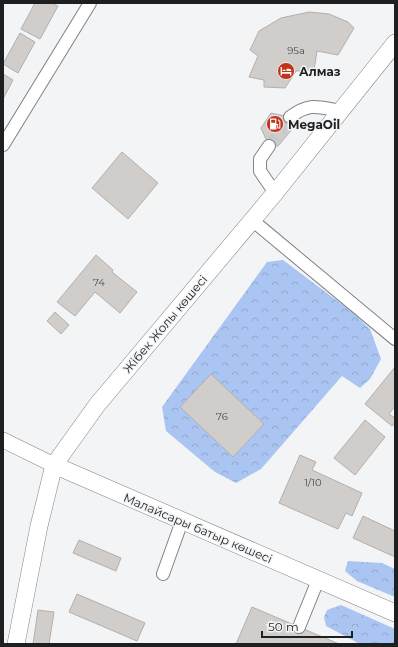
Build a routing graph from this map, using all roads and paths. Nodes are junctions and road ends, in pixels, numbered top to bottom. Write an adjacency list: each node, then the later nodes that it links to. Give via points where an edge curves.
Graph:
1 (90, 3): 5 (street)
2 (395, 43): 3 (highway, Жібек Жолы көшесі)
3 (340, 111): 4 (street, via 312,106); 7 (highway, Жібек Жолы көшесі)
4 (290, 117)
5 (3, 145)
6 (269, 146): 7 (street, via 260,159 260,171)
7 (275, 193): 8 (highway, Жібек Жолы көшесі)
8 (252, 220): 9 (street); 11 (highway, Жібек Жолы көшесі, via 97,405)
9 (395, 339)
10 (3, 440): 11 (main road, Малайсары батыр көшесі)
11 (54, 465): 12 (highway, Малайсары батыр көшесі); 17 (highway, Жібек Жолы көшесі, via 39,526)
12 (182, 521): 13 (street); 14 (highway, Малайсары батыр көшесі)
13 (163, 574)
14 (318, 580): 15 (highway, Малайсары батыр көшесі); 16 (street)
15 (395, 614)
16 (299, 627)
17 (16, 644)

